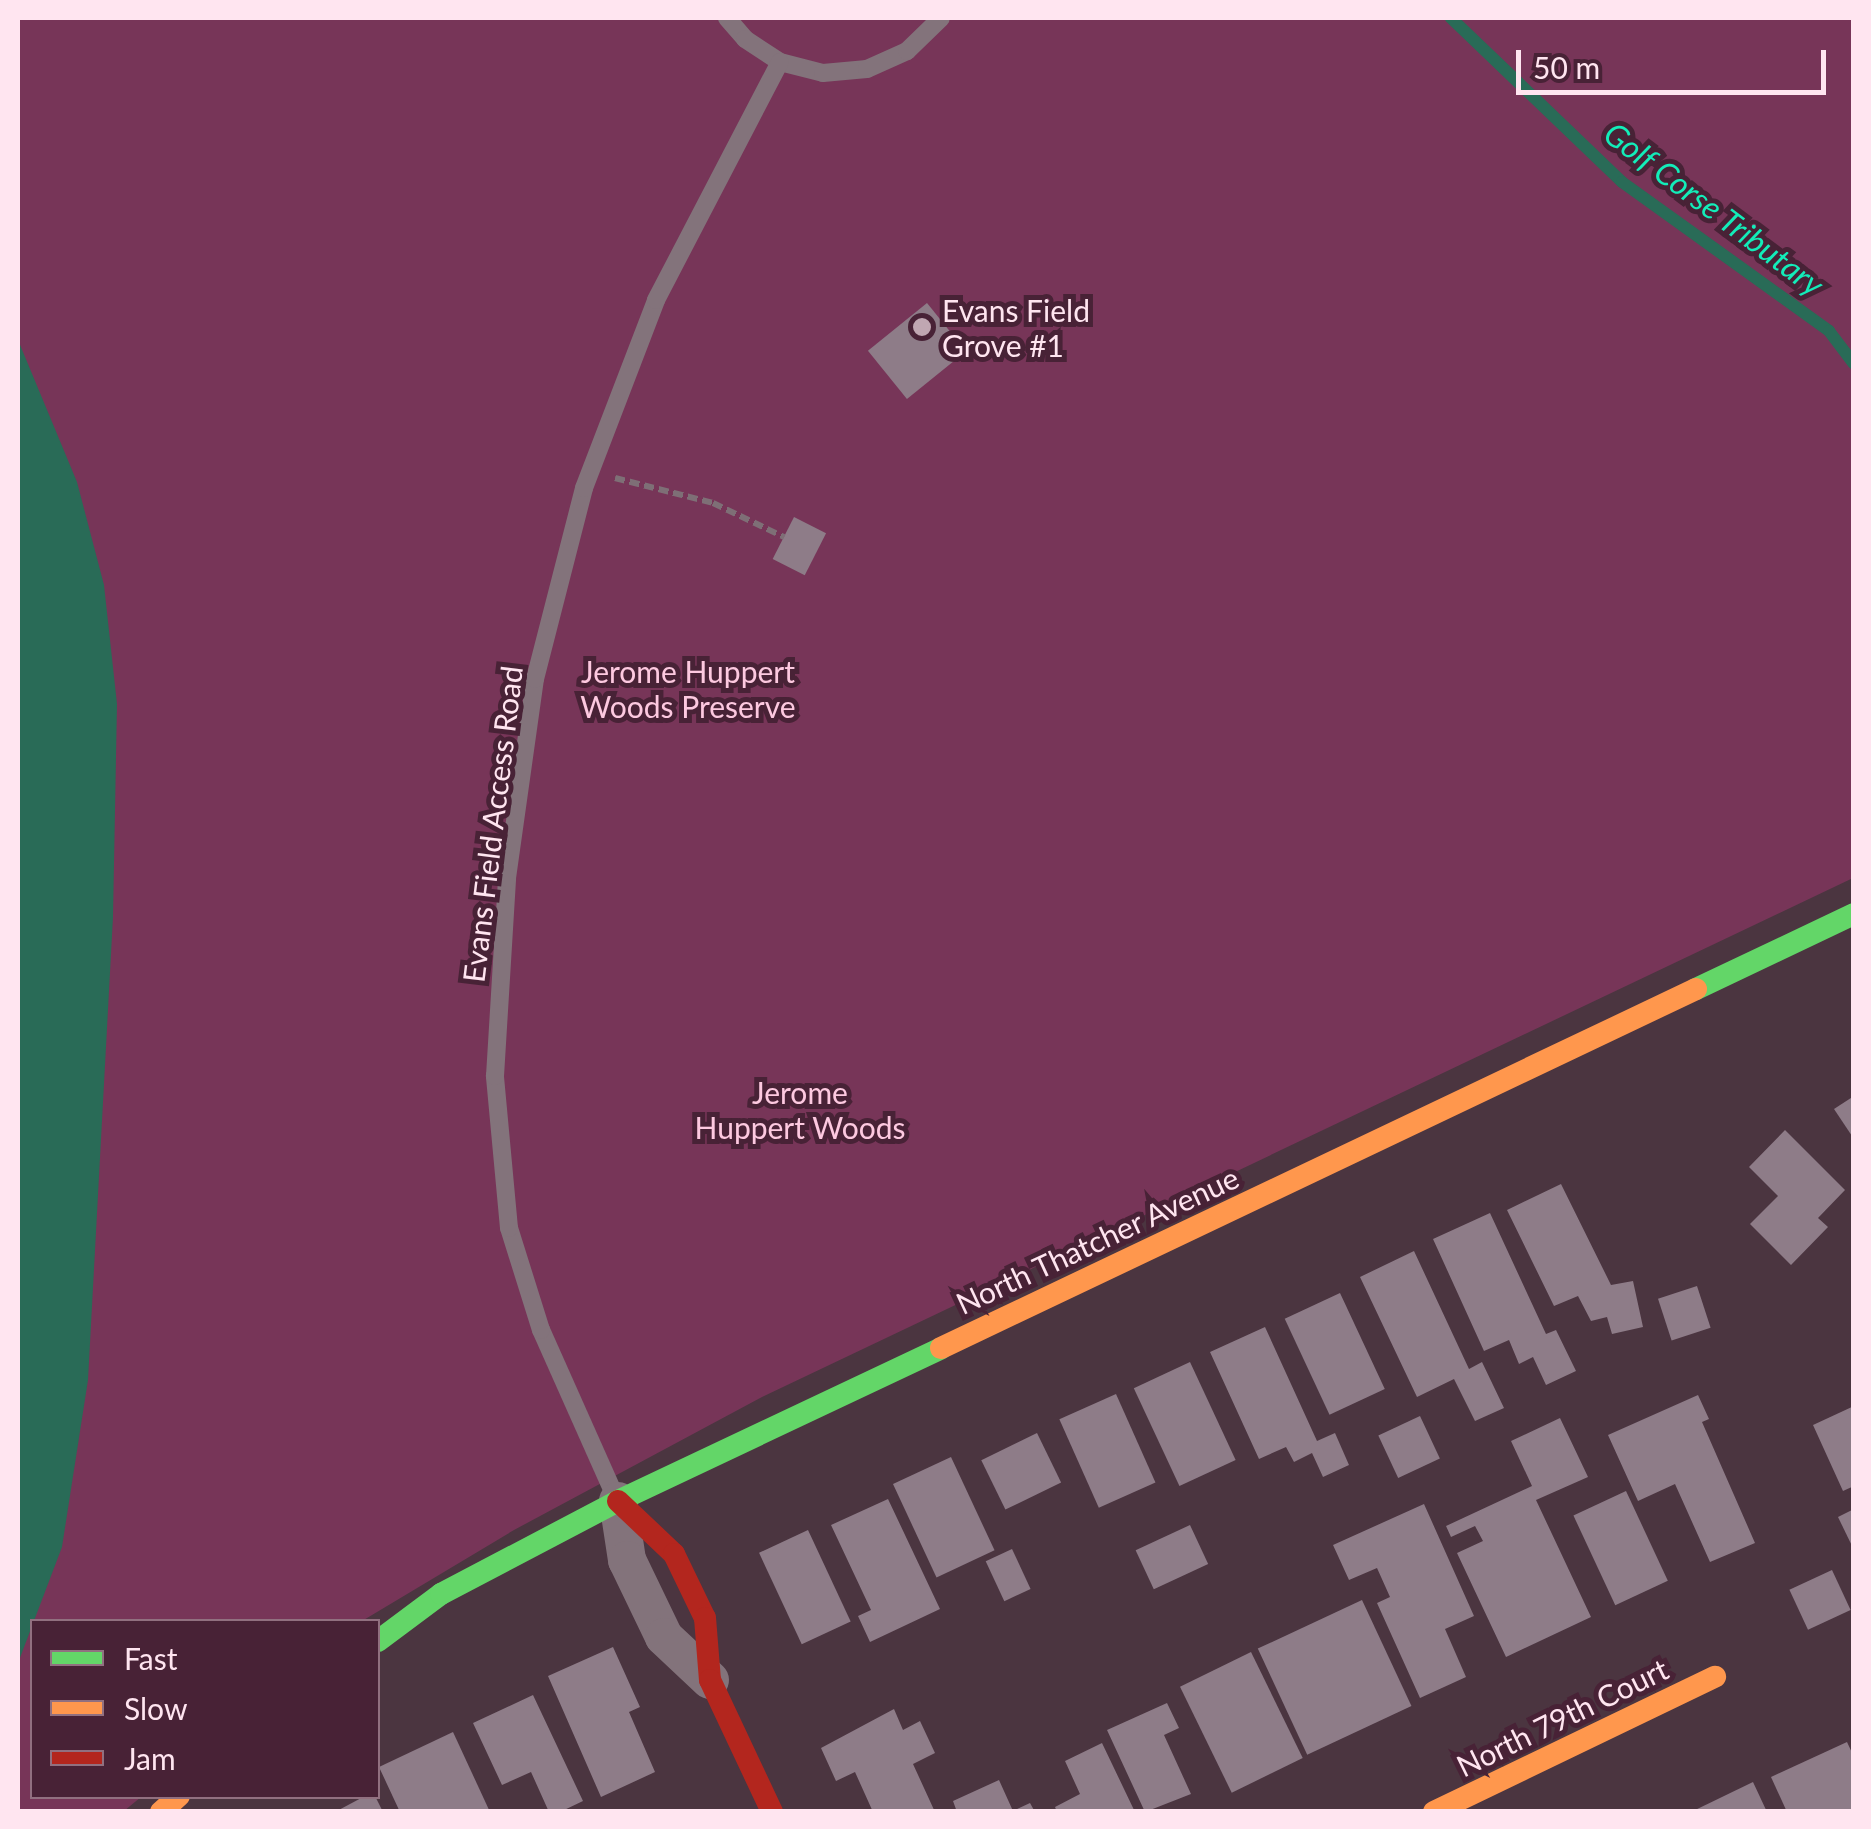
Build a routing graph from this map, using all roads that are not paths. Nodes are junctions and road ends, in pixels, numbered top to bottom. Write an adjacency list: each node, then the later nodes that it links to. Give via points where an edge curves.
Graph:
1 (728, 18): 3 (lane, via 745,39)
2 (941, 18): 3 (lane, via 907,52 867,69 823,73)
3 (780, 62): 5 (lane, Evans Field Access Road, via 656,300 589,472 535,679 520,770 498,979 496,1093 504,1194 523,1279)
4 (1854, 914): 5 (street, North Thatcher Avenue)
5 (618, 1500): 6 (street, North Thatcher Avenue, via 441,1594); 8 (street, via 627,1560 664,1637)
6 (380, 1640)
7 (1715, 1678): 10 (street, North 79th Court)
8 (710, 1680): 9 (street)
9 (772, 1812)
10 (1434, 1812)

